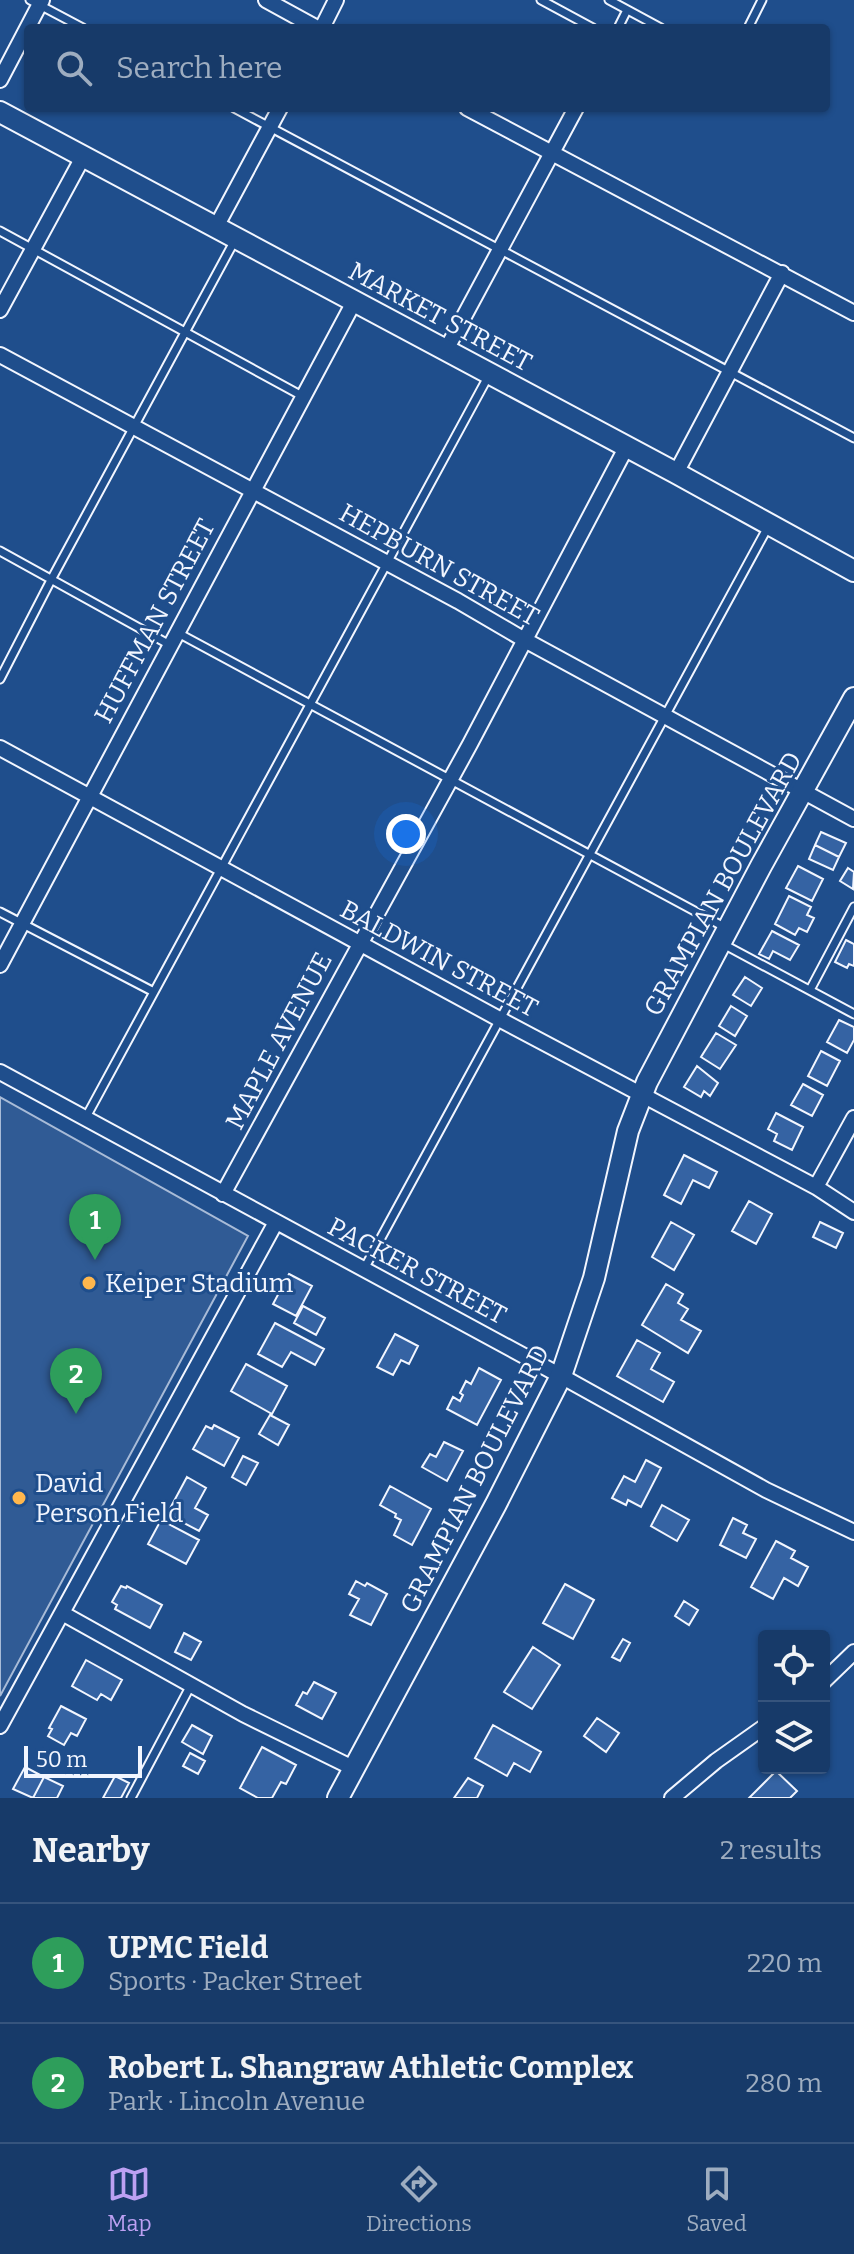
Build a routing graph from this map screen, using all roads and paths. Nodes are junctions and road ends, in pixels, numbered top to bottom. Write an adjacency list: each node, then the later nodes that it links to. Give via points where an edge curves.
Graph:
1 (266, 0): 10 (street)
2 (336, 0): 11 (street)
3 (541, 0): 12 (lane)
4 (609, 0): 7 (lane)
5 (762, 0): 15 (lane)
6 (37, 2): 8 (street); 9 (lane)
7 (627, 10): 13 (lane); 14 (lane)
8 (27, 24)
9 (76, 24)
10 (311, 24)
11 (321, 24)
12 (586, 24)
13 (620, 24)
14 (653, 24)
15 (750, 24)
16 (24, 29): 17 (street)
17 (0, 80)
18 (0, 112): 25 (street, MARKET STREET)
19 (242, 112): 23 (lane)
20 (278, 112): 23 (street)
21 (475, 112): 24 (street)
22 (574, 112): 24 (street)
23 (270, 127): 26 (street); 30 (lane)
24 (552, 153): 30 (street); 31 (street)
25 (83, 157): 26 (street, MARKET STREET); 29 (street)
26 (216, 227): 28 (street, MARKET STREET)
27 (0, 231): 29 (lane)
28 (237, 238): 32 (street, MARKET STREET); 35 (lane)
29 (32, 249): 33 (street); 35 (lane)
30 (499, 251): 36 (street); 38 (lane)
31 (782, 273): 34 (street); 38 (street)
32 (355, 300): 36 (street, MARKET STREET); 40 (street, HUFFMAN STREET)
33 (0, 310)
34 (854, 313)
35 (185, 333): 40 (lane); 41 (lane)
36 (446, 350): 39 (street, MARKET STREET)
37 (0, 355): 41 (street, HEPBURN STREET)
38 (730, 372): 42 (lane); 44 (street)
39 (490, 373): 43 (street, MARKET STREET); 48 (lane)
40 (304, 397): 45 (street, HUFFMAN STREET)
41 (133, 427): 45 (street, HEPBURN STREET); 50 (lane)
42 (854, 438)
43 (627, 446): 44 (street, MARKET STREET); 52 (street, MAPLE AVENUE)
44 (676, 473): 46 (street, MARKET STREET)
45 (252, 491): 48 (street, HEPBURN STREET); 51 (street, HUFFMAN STREET)
46 (770, 523): 49 (street, MARKET STREET); 56 (lane)
47 (0, 551): 50 (lane)
48 (387, 563): 52 (street, HEPBURN STREET); 55 (lane)
49 (854, 571)
50 (51, 580): 51 (lane); 53 (lane)
51 (173, 638): 55 (lane); 60 (street, HUFFMAN STREET)
52 (523, 639): 56 (street, HEPBURN STREET); 58 (street, MAPLE AVENUE)
53 (0, 679)
54 (854, 698): 59 (street, GRAMPIAN BOULEVARD)
55 (311, 703): 58 (lane); 63 (lane)
56 (665, 715): 59 (street, HEPBURN STREET); 62 (lane)
57 (0, 748): 60 (street, BALDWIN STREET)
58 (450, 779): 62 (lane); 68 (street, MAPLE AVENUE)
59 (803, 792): 61 (street, HEPBURN STREET); 67 (street, GRAMPIAN BOULEVARD)
60 (90, 797): 63 (street, BALDWIN STREET); 66 (street, HUFFMAN STREET)
61 (854, 819)
62 (589, 855): 67 (lane); 73 (lane)
63 (222, 868): 68 (street, BALDWIN STREET); 71 (lane)
64 (854, 907): 70 (lane)
65 (0, 912): 66 (lane)
66 (22, 924): 69 (street, HUFFMAN STREET); 71 (lane)
67 (725, 936): 70 (lane); 75 (street, GRAMPIAN BOULEVARD)
68 (359, 943): 73 (street, BALDWIN STREET); 79 (street, MAPLE AVENUE)
69 (0, 965)
70 (810, 990): 72 (lane)
71 (154, 992): 77 (lane)
72 (854, 1014)
73 (501, 1020): 75 (street, BALDWIN STREET); 82 (lane)
74 (0, 1072): 77 (street, PACKER STREET)
75 (642, 1094): 78 (street, BALDWIN STREET); 83 (street, GRAMPIAN BOULEVARD, via 614,1181 594,1278)
76 (854, 1118): 78 (street)
77 (85, 1119): 79 (street, PACKER STREET)
78 (816, 1187): 80 (street, BALDWIN STREET)
79 (223, 1194): 81 (street, PACKER STREET)
80 (854, 1212)
81 (276, 1222): 82 (street, PACKER STREET); 85 (street)
82 (363, 1270): 83 (street, PACKER STREET)
83 (561, 1376): 84 (street, PACKER STREET, via 766,1490); 91 (street, GRAMPIAN BOULEVARD)
84 (854, 1532)
85 (62, 1613): 88 (street); 89 (street)
86 (854, 1652): 87 (street)
87 (830, 1675)
88 (191, 1685): 91 (street); 92 (lane)
89 (0, 1726)
90 (758, 1731): 94 (street)
91 (355, 1769): 93 (street, GRAMPIAN BOULEVARD)
92 (131, 1798)
93 (338, 1798)
94 (672, 1798)

